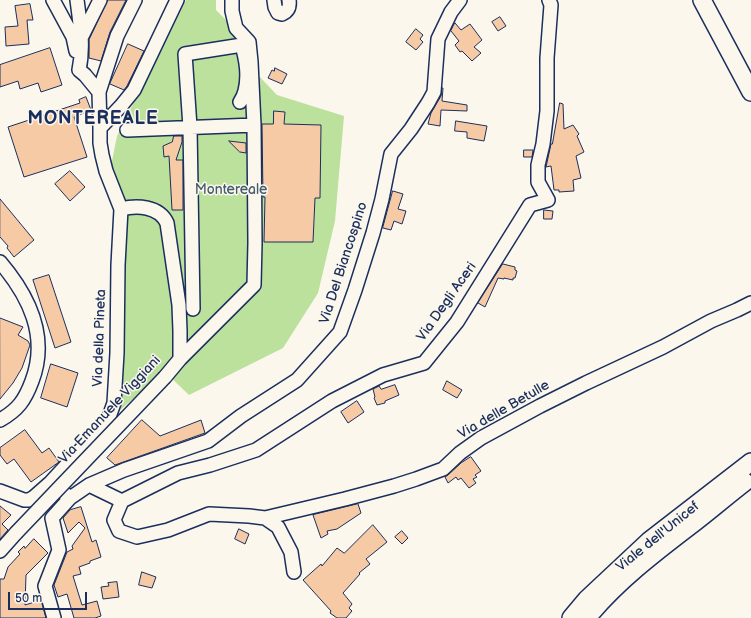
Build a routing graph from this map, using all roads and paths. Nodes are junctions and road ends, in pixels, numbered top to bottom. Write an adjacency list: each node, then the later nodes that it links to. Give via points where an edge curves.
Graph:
1 (53, 0): 16 (street, via 73,37)
2 (100, 0): 14 (street)
3 (135, 0): 18 (street, via 117,36)
4 (177, 0): 23 (street, via 134,90)
5 (232, 0): 21 (street, via 236,28 249,42)
6 (274, 0): 7 (street, via 278,13 282,14 290,7)
7 (289, 0)
8 (460, 0): 34 (street, Via Del Biancospino, via 438,39 434,92 411,129 391,154 373,233 340,332 297,380 208,441)
9 (549, 0): 37 (street, Via Degli Aceri, via 551,5 547,110 544,144 538,165 538,182 548,200 530,205 457,322 424,362 383,375 332,401 256,450 178,473)
10 (702, 0): 13 (main road)
11 (707, 0): 13 (main road)
12 (76, 4): 14 (street)
13 (713, 22): 15 (main road)
14 (81, 38): 16 (street)
15 (736, 64): 17 (main road); 19 (main road)
16 (79, 70): 18 (street)
17 (751, 73)
18 (99, 92): 23 (street)
19 (751, 92)
20 (240, 102): 22 (street, via 245,92 247,64 242,46 185,54)
21 (254, 125): 22 (street); 29 (street, via 254,285)
22 (190, 127): 24 (street); 28 (street)
23 (100, 128): 25 (street, via 100,143 106,171)
24 (127, 130)
25 (122, 209): 29 (street, Via Emanuele Viggiani, via 136,206 145,208 161,214 167,223 179,305); 33 (street, Via della Pineta, via 114,403 109,417 100,429)
26 (0, 262): 30 (street, via 24,295 32,312 38,339 38,358 29,390 19,406)
27 (751, 303): 38 (street, Via delle Betulle, via 540,406 481,438 443,469 394,486)
28 (193, 309)
29 (180, 360): 39 (street, Via Emanuele Viggiani, bridge)
30 (0, 420)
31 (751, 462): 42 (main road, Viale dell'Unicef, via 650,541 587,599)
32 (751, 478): 43 (main road, Viale dell'Unicef, via 657,550)
33 (51, 482): 35 (street, Via della Pineta, via 29,500); 36 (street)
34 (89, 485): 36 (street, Via Del Biancospino); 37 (street)
35 (0, 490)
36 (70, 498): 41 (street, Via Del Biancospino, via 52,518 59,550 45,586)
37 (122, 501): 38 (street, Via delle Betulle, via 114,520 119,531 137,537 168,530 209,514)
38 (265, 518): 40 (street, via 278,527 291,552)
39 (0, 551)
40 (294, 572)
41 (52, 613)
42 (571, 618)
43 (586, 618)

